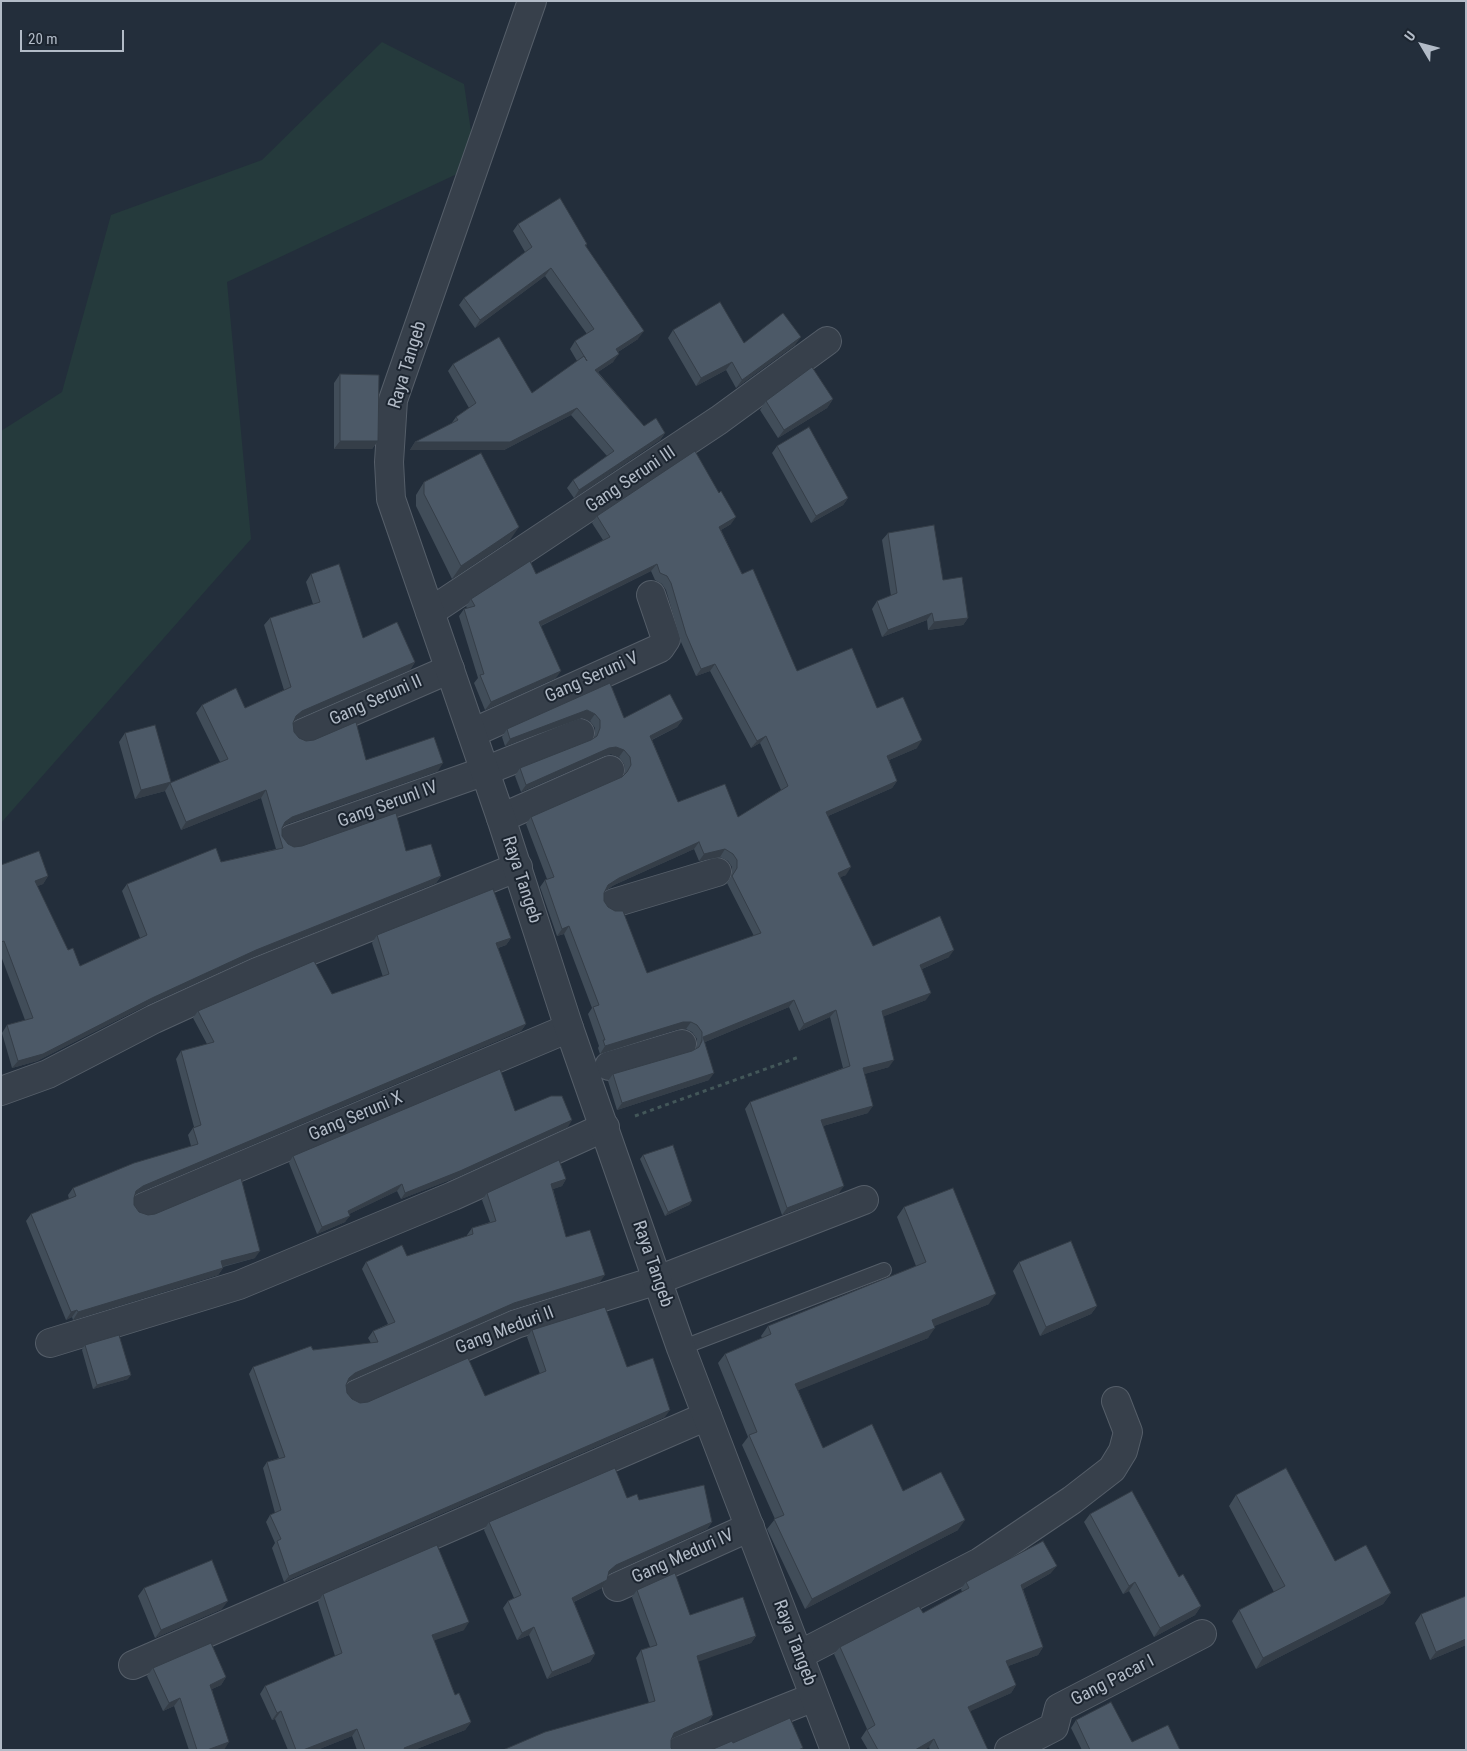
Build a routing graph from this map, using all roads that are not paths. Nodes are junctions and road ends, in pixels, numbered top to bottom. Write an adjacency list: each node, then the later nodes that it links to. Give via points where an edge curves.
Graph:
1 (532, 1): 4 (street, Raya Tangeb, via 393,400 389,462 391,498)
2 (827, 341): 4 (street, Gang Seruni III, via 719,420)
3 (650, 595): 8 (street, Gang Seruni V, via 666,640 664,645)
4 (430, 612): 5 (street, Raya Tangeb)
5 (450, 669): 7 (street, Gang Seruni II); 8 (street, Raya Tangeb)
6 (580, 732): 10 (street, Gang SerunI IV)
7 (303, 733)
8 (472, 733): 10 (street, Raya Tangeb)
9 (610, 770): 11 (street)
10 (485, 771): 11 (street, Raya Tangeb); 12 (street, Gang SerunI IV)
11 (501, 818): 13 (street, Raya Tangeb)
12 (292, 839)
13 (518, 867): 16 (street, Raya Tangeb); 19 (street, via 257,972 48,1074)
14 (717, 872): 15 (street)
15 (614, 903)
16 (568, 1028): 20 (street, Raya Tangeb); 22 (street, Gang Seruni X)
17 (682, 1044): 18 (street)
18 (609, 1066)
19 (1, 1091)
20 (605, 1127): 24 (street, Raya Tangeb); 25 (street, via 453,1196 239,1285)
21 (864, 1200): 24 (street, Gang Meduri II)
22 (144, 1207)
23 (884, 1270): 26 (lane)
24 (658, 1280): 26 (street, Raya Tangeb); 27 (street, Gang Meduri II, via 516,1324)
25 (50, 1343)
26 (681, 1348): 29 (street, Raya Tangeb)
27 (357, 1394)
28 (1116, 1401): 33 (street, via 1128,1432 1123,1451 1112,1469 986,1559)
29 (707, 1416): 30 (street, Raya Tangeb); 34 (street)
30 (750, 1527): 31 (street, Gang Meduri IV); 33 (street, Raya Tangeb)
31 (617, 1587)
32 (1202, 1634): 38 (street, Gang Pacar I, via 1059,1708 1054,1727)
33 (799, 1655): 35 (street, Raya Tangeb)
34 (133, 1665)
35 (814, 1696): 36 (street); 37 (street, Raya Tangeb)
36 (681, 1750)
37 (835, 1750)
38 (1009, 1750)

